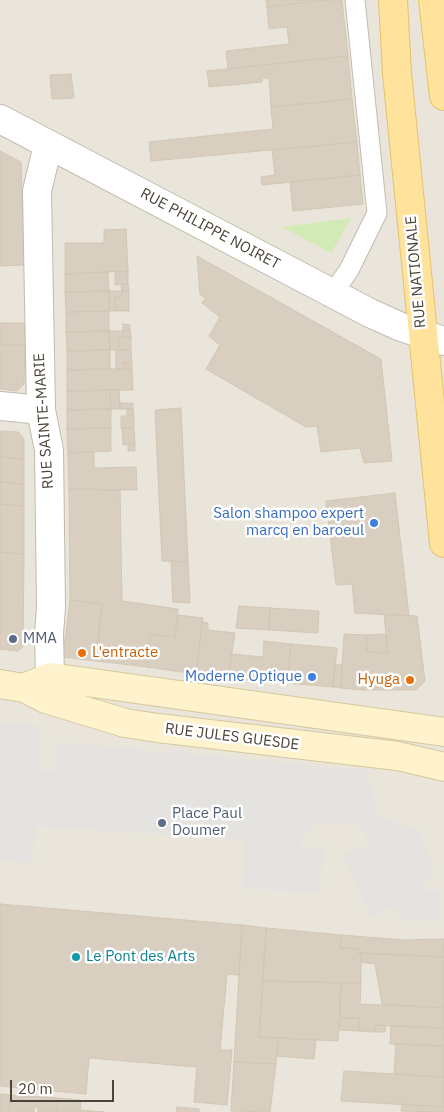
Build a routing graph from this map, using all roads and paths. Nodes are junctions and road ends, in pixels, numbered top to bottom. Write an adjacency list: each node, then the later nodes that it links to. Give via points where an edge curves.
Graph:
1 (355, 0): 7 (lane, via 377,213 349,270)
2 (393, 0): 8 (main road, RUE NATIONALE, via 396,65)
3 (433, 0): 4 (main road)
4 (444, 96)
5 (0, 119): 6 (street, RUE PHILIPPE NOIRET)
6 (48, 145): 7 (street, RUE PHILIPPE NOIRET); 10 (street, RUE SAINTE-MARIE, via 37,191)
7 (333, 294): 8 (street, RUE PHILIPPE NOIRET, via 384,320)
8 (433, 338): 11 (main road, RUE NATIONALE)
9 (0, 406): 10 (street)
10 (41, 410): 12 (street, RUE SAINTE-MARIE, via 49,450)
11 (444, 543)
12 (30, 687): 13 (main road); 14 (main road, RUE JULES GUESDE, via 106,718 142,726 388,755)
13 (444, 732)
14 (444, 767)

